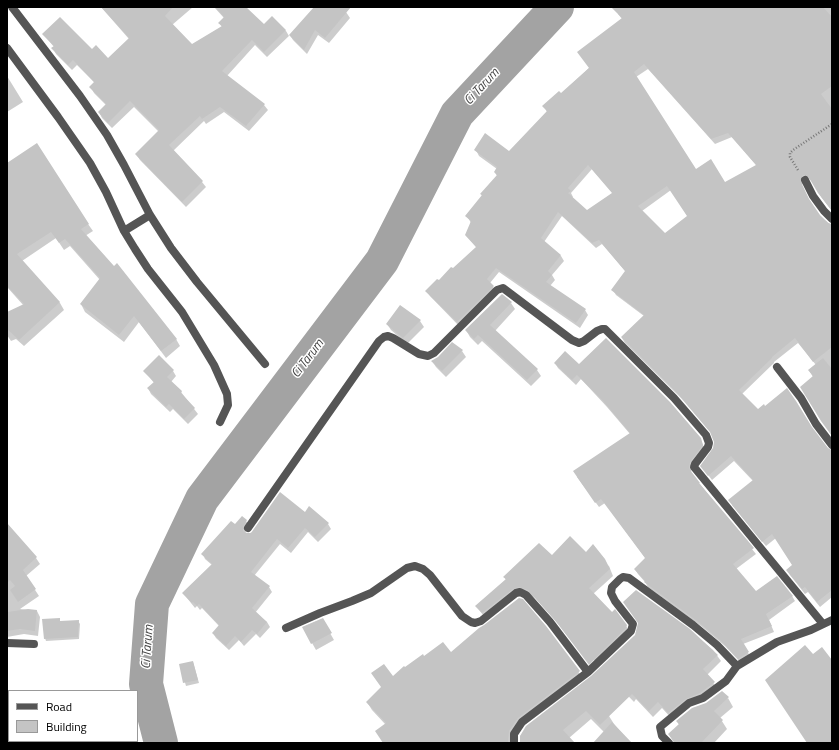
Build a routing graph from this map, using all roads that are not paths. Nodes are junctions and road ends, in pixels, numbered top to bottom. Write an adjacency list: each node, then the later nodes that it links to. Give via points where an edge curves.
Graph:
1 (12, 7): 4 (street, via 107,135)
2 (7, 48): 6 (street, via 90,163)
3 (806, 180): 5 (street, via 813,196)
4 (147, 216): 6 (street); 7 (street, via 197,282)
5 (832, 219)
6 (126, 229): 9 (street, via 148,269 182,312 214,365 227,394 228,405)
7 (265, 364)
8 (777, 367): 10 (street)
9 (220, 422)
10 (832, 445)
11 (248, 528): 13 (street, via 379,341 388,336 419,354 428,356 497,290 503,288 572,340 584,341 597,330 605,329 674,398 710,443 694,467)
12 (832, 620): 13 (street)
13 (823, 624): 17 (street, via 777,642)
14 (286, 628): 18 (street, via 371,593 407,568 415,566 430,576 462,616 471,622 481,621 516,592 526,595)
15 (7, 643): 16 (street)
16 (34, 644)
17 (737, 666): 18 (street, via 693,625 625,577 612,587 612,594 633,624 632,631); 20 (street, via 726,682 703,698 689,703 660,727 662,736)
18 (588, 672): 19 (street, via 522,722 514,734)
19 (514, 743)
20 (669, 743)

